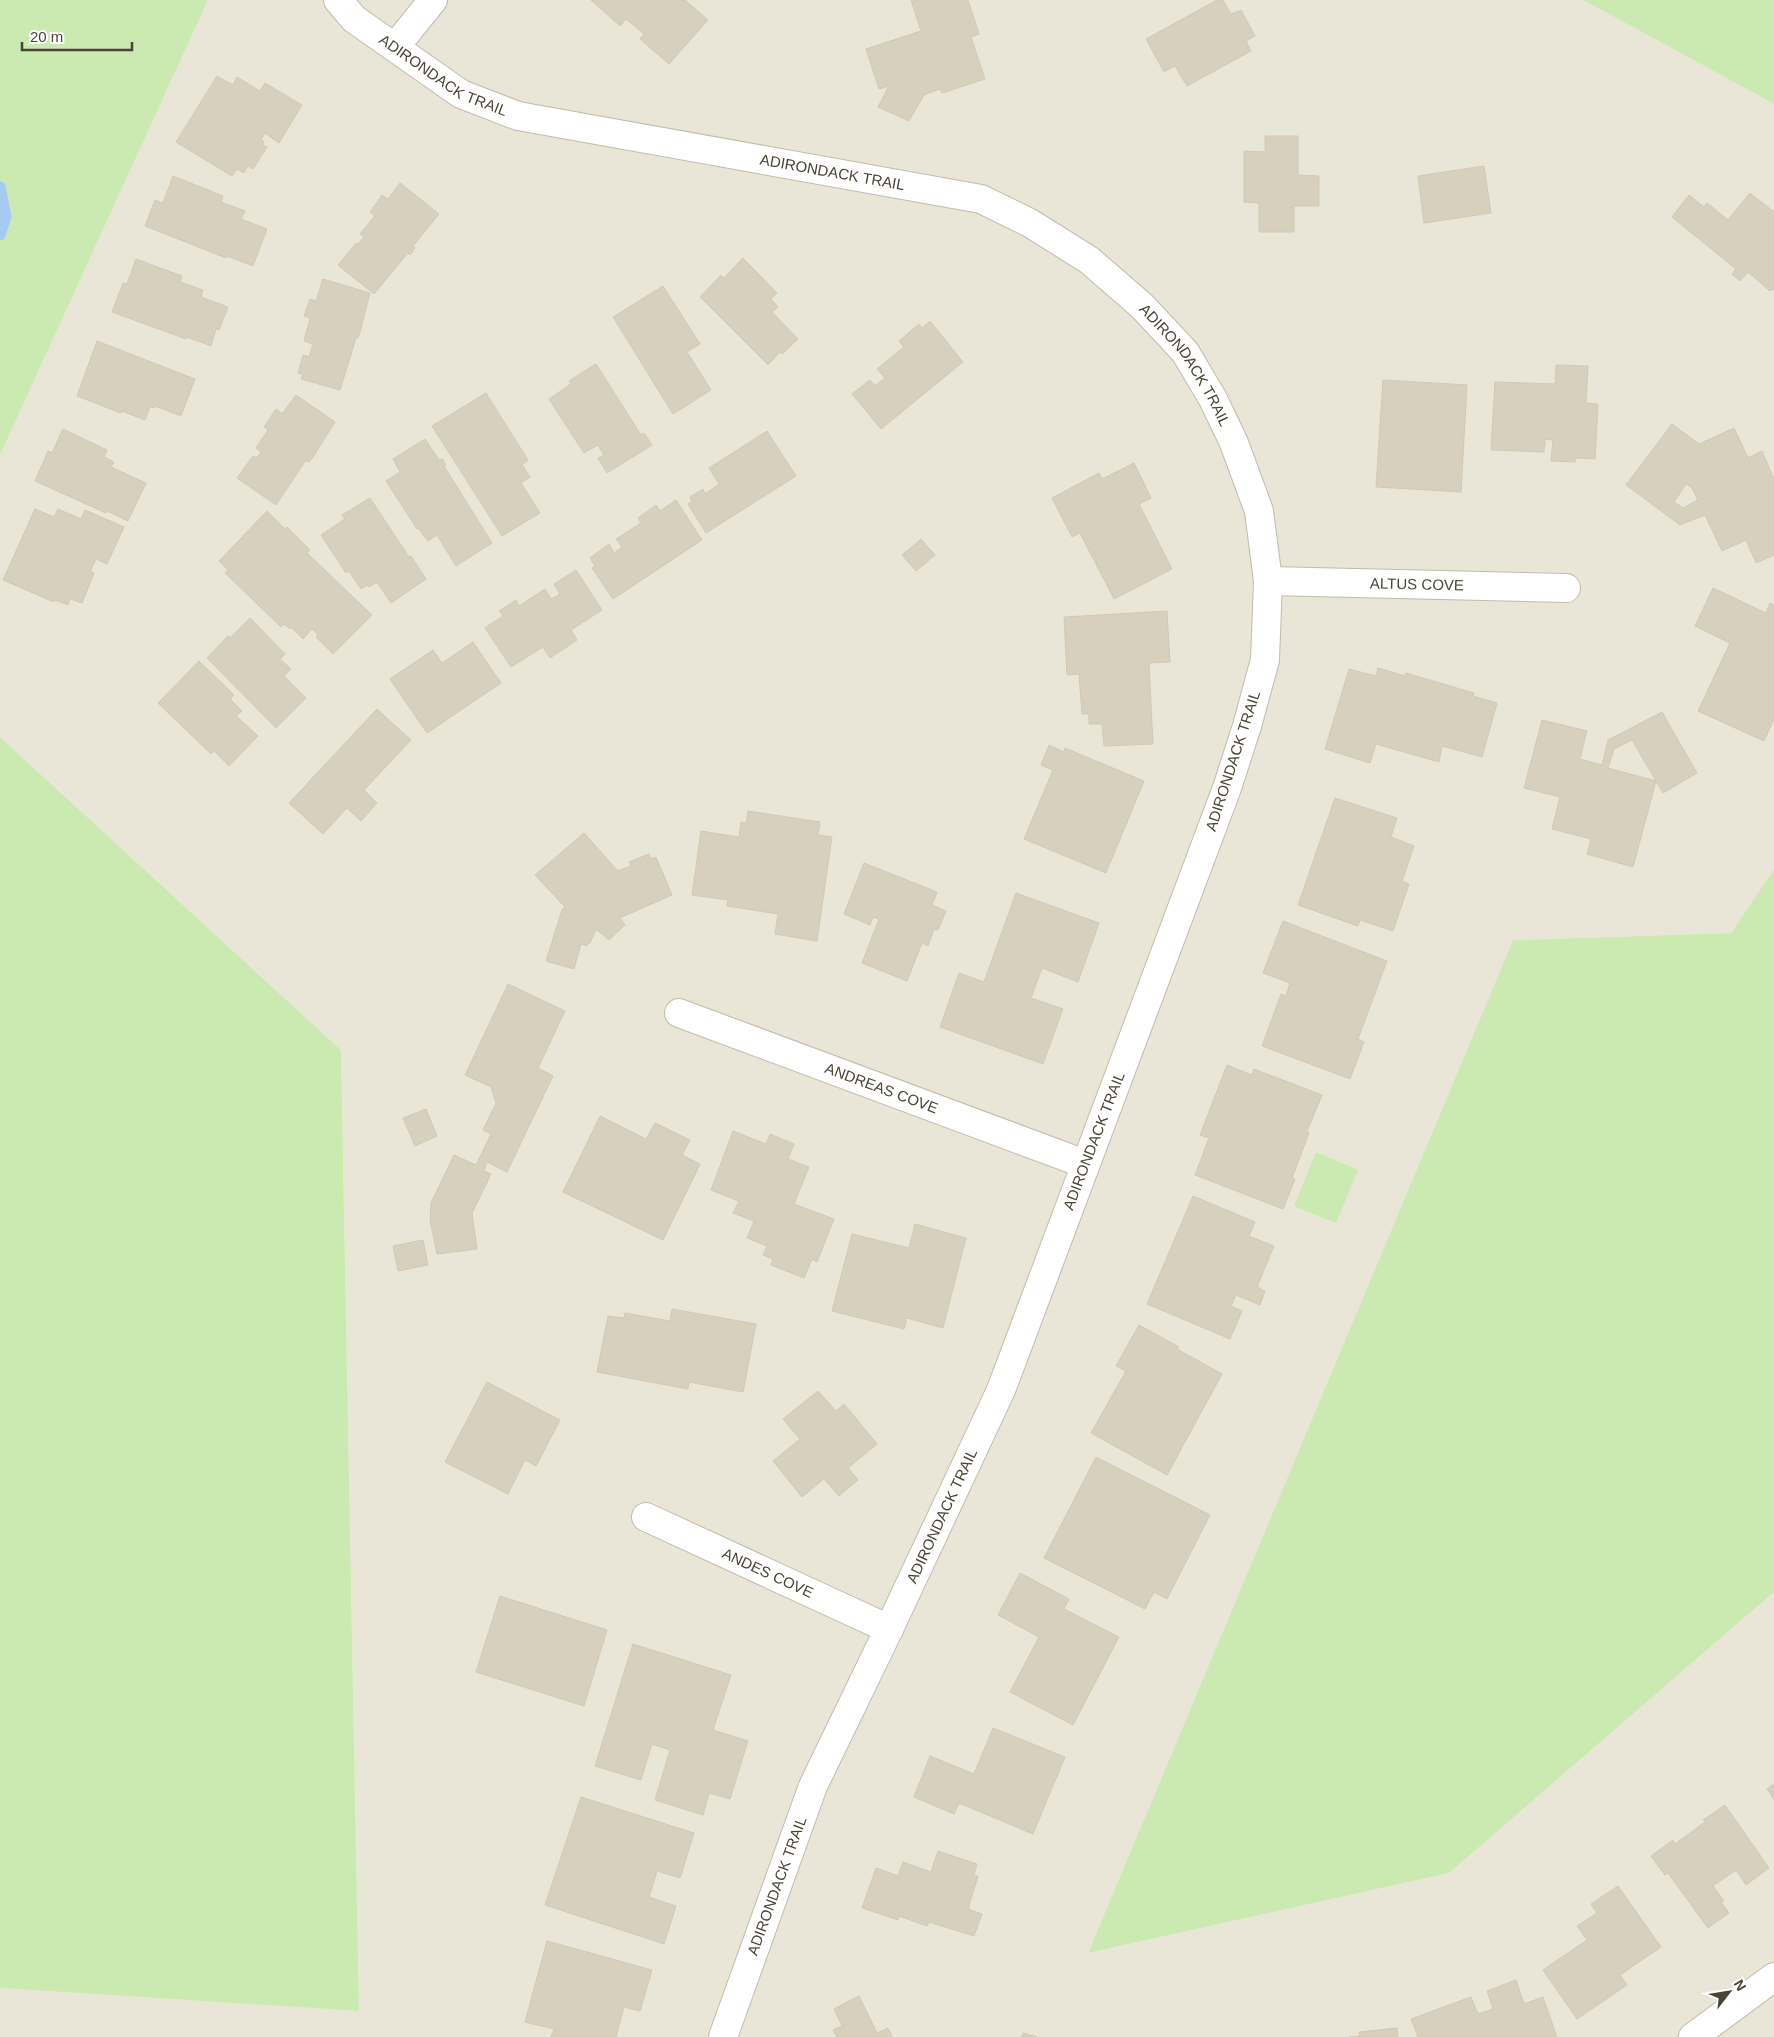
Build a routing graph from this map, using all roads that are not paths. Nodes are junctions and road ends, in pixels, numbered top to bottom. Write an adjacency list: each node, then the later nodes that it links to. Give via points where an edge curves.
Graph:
1 (338, 0): 3 (street, ADIRONDACK TRAIL, via 354,19)
2 (434, 0): 3 (street)
3 (395, 47): 4 (street, ADIRONDACK TRAIL, via 461,94 518,116 981,199 1030,223 1089,260 1142,306 1185,352 1234,443 1259,510)
4 (1268, 581): 5 (street, ALTUS COVE); 7 (street, ADIRONDACK TRAIL, via 1265,660 1247,726 1227,788)
5 (1566, 588)
6 (679, 1013): 7 (street, ANDREAS COVE)
7 (1085, 1164): 9 (street, ADIRONDACK TRAIL, via 1001,1390)
8 (646, 1517): 9 (street, ANDES COVE)
9 (890, 1629): 11 (street, ADIRONDACK TRAIL, via 813,1786)
10 (1774, 1977): 12 (street)
11 (723, 2037)
12 (1694, 2037)

